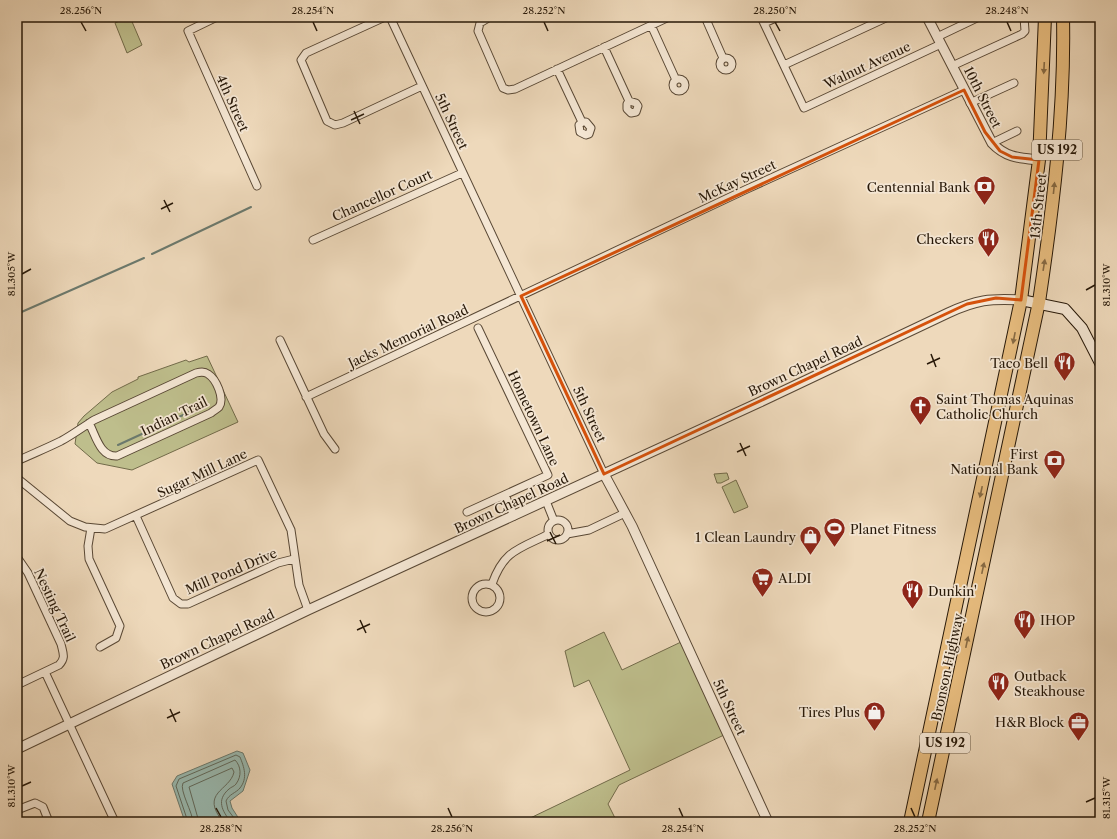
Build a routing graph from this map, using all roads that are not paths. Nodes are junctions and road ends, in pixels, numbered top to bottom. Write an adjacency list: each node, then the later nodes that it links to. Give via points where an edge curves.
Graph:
1 (217, 17): 33 (street, 4th Street, via 188,31)
2 (385, 17): 24 (street, via 306,54 302,60 302,66 327,121 335,125 343,123)
3 (390, 17): 24 (street, 5th Street)
4 (490, 17): 21 (street, via 480,23 478,31 503,88 515,89)
5 (669, 17): 15 (street)
6 (705, 17): 18 (street)
7 (778, 17): 14 (street)
8 (888, 17): 19 (street)
9 (927, 17): 16 (street, 10th Street)
10 (979, 17): 16 (street, Walnut Avenue)
11 (1024, 17): 20 (street, via 1025,31)
12 (1045, 17): 31 (highway, 13th Street / US 192, one-way to 31)
13 (1063, 17): 37 (highway, 13th Street / US 192, one-way to 13, via 1057,159)
14 (763, 20): 19 (street)
15 (651, 25): 17 (street); 22 (street)
16 (939, 40): 19 (street, Walnut Avenue, via 804,108); 20 (street, 10th Street)
17 (604, 47): 21 (street); 26 (street)
18 (723, 58)
19 (784, 65)
20 (952, 66): 25 (street, 10th Street)
21 (557, 69): 28 (street)
22 (676, 80)
23 (1014, 83): 27 (street)
24 (422, 86): 32 (street, 5th Street)
25 (964, 90): 27 (street, 10th Street); 35 (street, McKay Street)
26 (629, 101)
27 (970, 103): 30 (street, 10th Street)
28 (582, 122)
29 (1017, 131): 30 (street)
30 (992, 144): 31 (street, 10th Street, via 1012,157)
31 (1039, 160): 36 (highway, 13th Street / US 192)
32 (462, 172): 34 (street, Chancellor Court); 35 (street, 5th Street)
33 (257, 186)
34 (313, 240)
35 (521, 296): 41 (street, Jacks Memorial Road); 45 (street, 5th Street)
36 (1021, 300): 37 (main road); 45 (street, Brown Chapel Road, via 996,298 967,304); 54 (highway, US 192, one-way to 54)
37 (1039, 302): 40 (main road, via 1065,309 1082,328); 62 (highway, Bronson Highway / US 192, one-way to 37)
38 (478, 328): 47 (street, Hometown Lane, via 548,475)
39 (280, 340): 41 (street)
40 (1100, 363)
41 (306, 397): 43 (street, via 327,441)
42 (89, 423): 42 (street, Indian Trail, via 196,373 208,374 220,395 219,407 211,413 117,456 106,454); 44 (street, Indian Trail, via 62,441)
43 (335, 449)
44 (17, 460)
45 (604, 474): 48 (street, Brown Chapel Road); 50 (street, 5th Street)
46 (17, 478): 55 (street, Sugar Mill Lane, via 65,518)
47 (505, 495): 49 (street, Hometown Lane); 52 (street)
48 (546, 501): 52 (street, Brown Chapel Road); 53 (street)
49 (467, 512)
50 (625, 513): 57 (street, via 589,530); 75 (street, 5th Street)
51 (136, 516): 55 (street, Sugar Mill Lane, via 105,529); 59 (street, Mill Pond Drive, via 173,598 181,604 188,604 278,563); 59 (street, Sugar Mill Lane, via 258,460 291,530)
52 (514, 516): 63 (street, Brown Chapel Road)
53 (554, 521): 56 (street, via 549,527); 57 (street, via 566,524)
54 (974, 523): 60 (highway, US 192); 62 (highway, via 977,534 970,573 973,582)
55 (91, 528): 65 (street, via 89,559 120,626 116,638)
56 (549, 534): 57 (street, via 557,540); 61 (street, via 506,557 497,569)
57 (568, 534)
58 (17, 557): 66 (street, Nesting Trail, via 28,573 64,655 64,660 59,665)
59 (294, 559): 63 (street, Sugar Mill Lane, via 299,585)
60 (962, 583): 64 (highway, via 970,596); 67 (highway, Bronson Highway / US 192)
61 (492, 584): 61 (street, via 483,583 475,588 472,601 477,609 491,611 499,605 499,590)
62 (979, 588): 64 (highway, Bronson Highway / US 192)
63 (308, 610): 69 (street, Brown Chapel Road)
64 (972, 620): 70 (highway, Bronson Highway / US 192, one-way to 64)
65 (100, 647)
66 (45, 672): 68 (street, Nesting Trail); 69 (street)
67 (942, 673): 70 (highway, via 945,697 942,721); 76 (highway, Bronson Highway / US 192)
68 (17, 685)
69 (69, 724): 71 (street, Brown Chapel Road); 74 (street)
70 (948, 731): 77 (highway, Bronson Highway / US 192, one-way to 70)
71 (17, 749)
72 (17, 810): 73 (street, via 35,803 42,807)
73 (49, 822)
74 (114, 822)
75 (768, 822)
76 (910, 822)
77 (928, 822)

